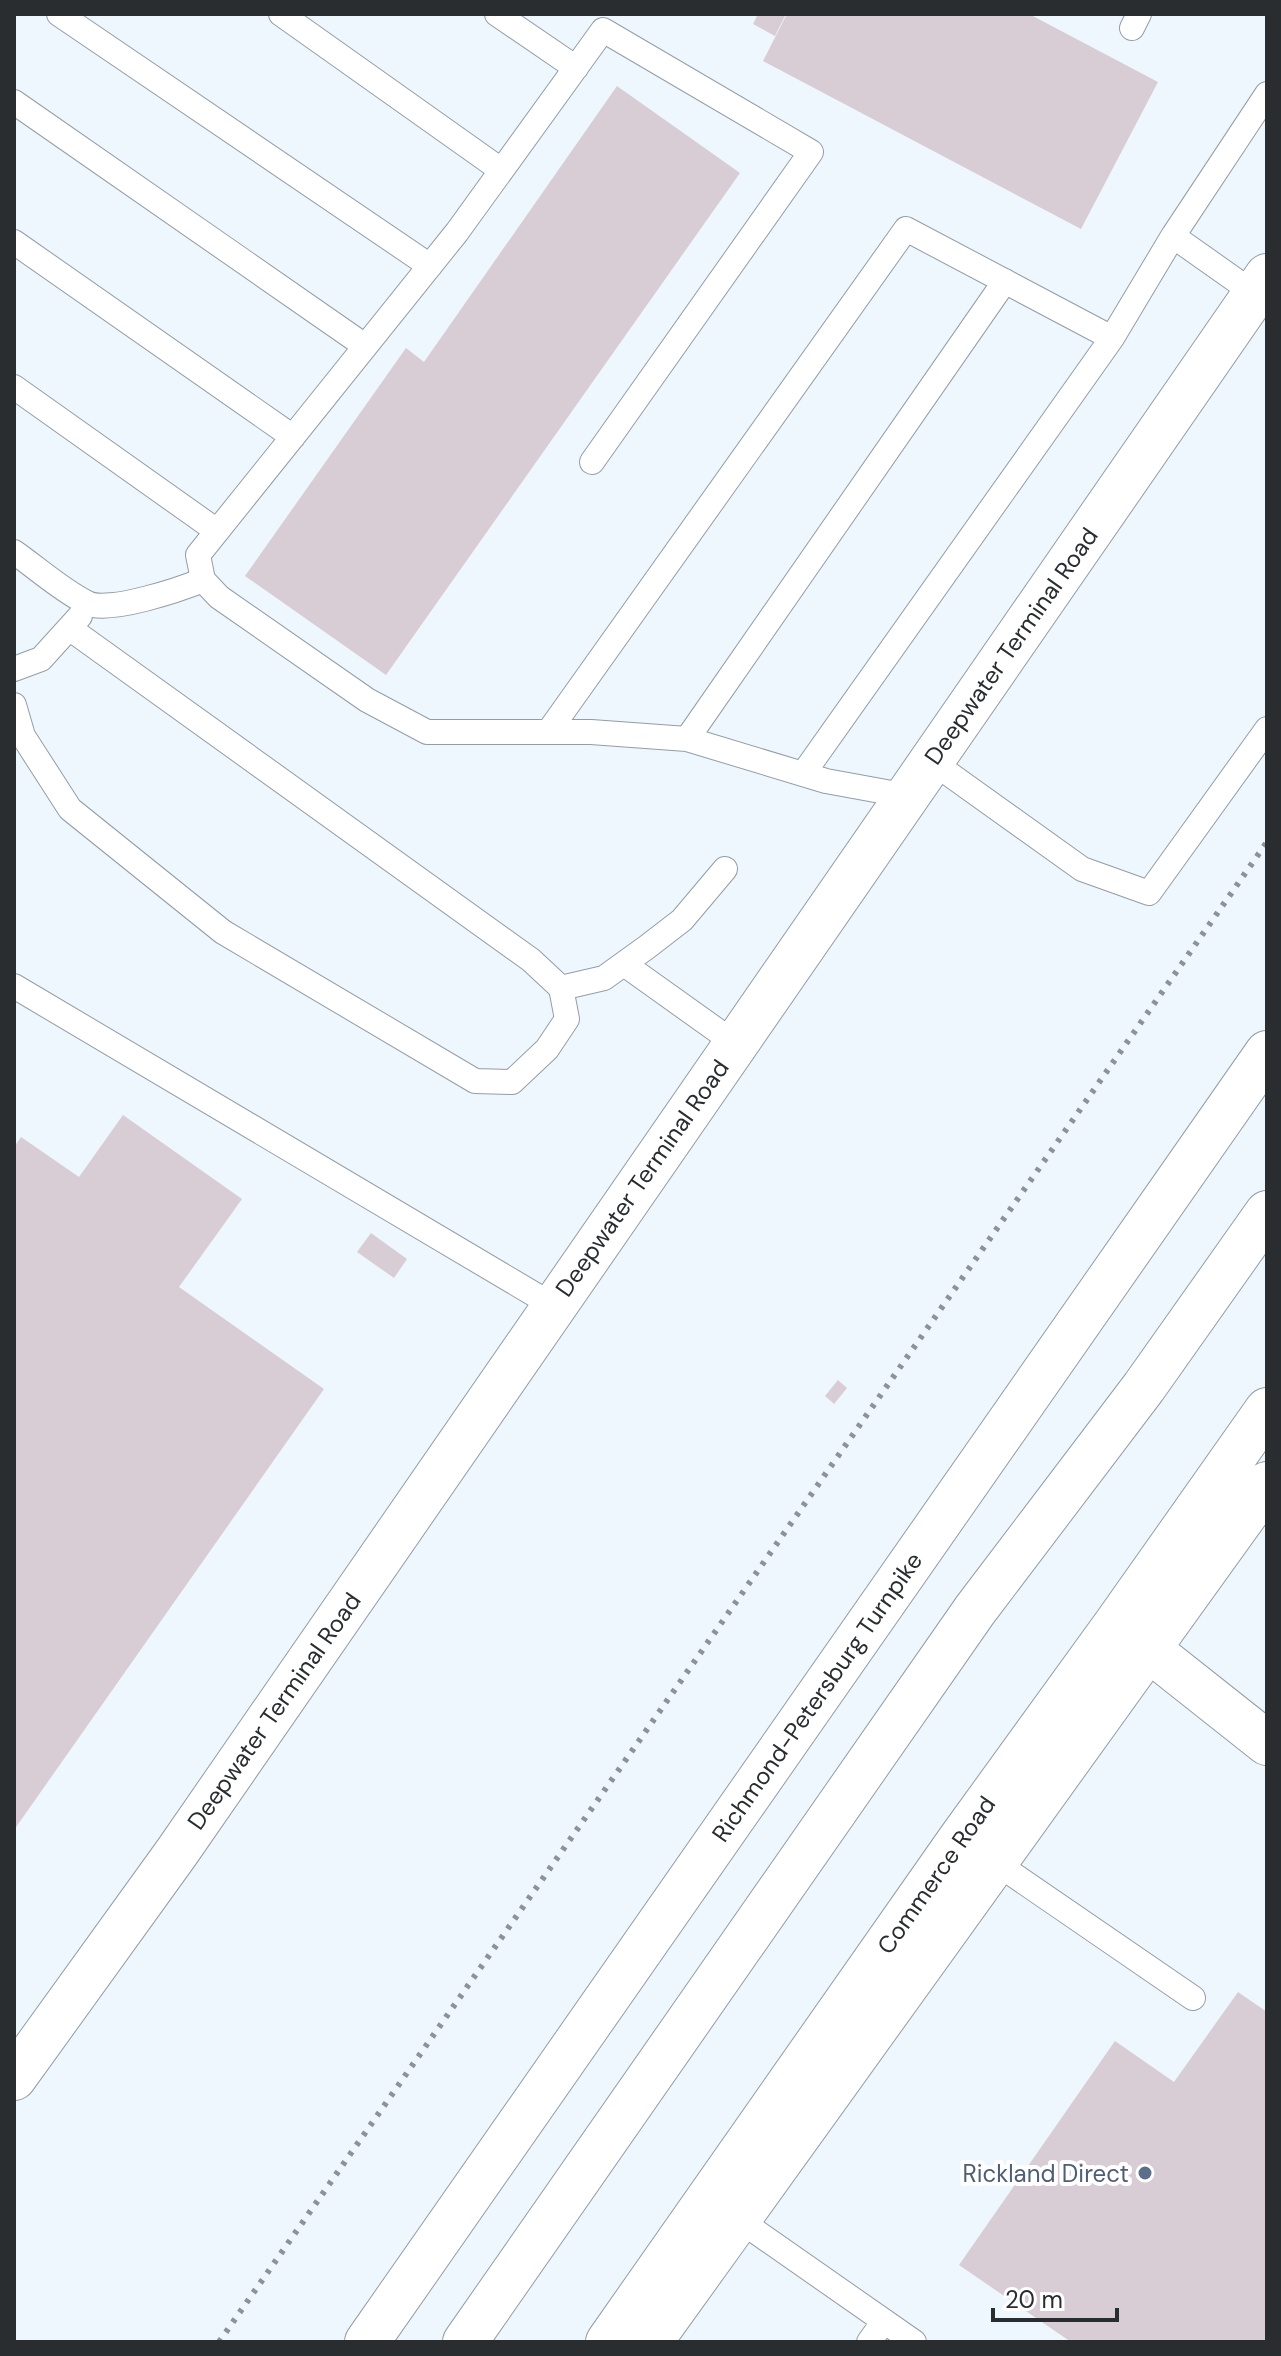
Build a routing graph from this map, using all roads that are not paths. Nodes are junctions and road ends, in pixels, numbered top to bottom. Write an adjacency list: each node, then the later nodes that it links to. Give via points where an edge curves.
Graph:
1 (59, 14): 11 (lane)
2 (281, 14): 8 (lane)
3 (497, 14): 5 (lane)
4 (609, 22): 5 (lane); 18 (lane, via 811,152)
5 (576, 68): 8 (lane)
6 (1267, 94): 9 (lane)
7 (14, 102): 15 (lane)
8 (501, 170): 11 (lane)
9 (1173, 236): 13 (lane); 14 (lane)
10 (14, 242): 17 (lane)
11 (430, 266): 15 (lane)
12 (1005, 281): 14 (lane); 27 (lane, via 906,229); 28 (lane)
13 (1261, 285): 30 (main road, Deepwater Terminal Road)
14 (1112, 338): 29 (lane)
15 (365, 346): 17 (lane)
16 (14, 387): 19 (lane)
17 (293, 437): 19 (lane)
18 (592, 462)
19 (217, 531): 21 (lane, via 198,555)
20 (14, 552): 22 (lane)
21 (203, 580): 22 (lane, via 130,602); 27 (lane, via 219,597 367,700 427,732)
22 (90, 605): 23 (lane)
23 (69, 628): 24 (lane, via 41,659); 34 (lane, via 531,960)
24 (14, 669)
25 (14, 705): 34 (lane, via 23,736 70,809 223,932 475,1081 512,1082 547,1049 567,1019)
26 (1267, 729): 30 (lane, via 1149,893 1082,869)
27 (549, 731): 28 (lane)
28 (687, 739): 29 (lane)
29 (803, 774): 30 (lane, via 826,781)
30 (919, 778): 35 (main road, Deepwater Terminal Road)
31 (725, 869): 32 (lane, via 682,920)
32 (624, 964): 34 (lane, via 604,978); 35 (lane)
33 (14, 986): 38 (lane)
34 (561, 988)
35 (736, 1044): 38 (main road, Deepwater Terminal Road)
36 (1267, 1053): 49 (main road, Richmond-Petersburg Turnpike)
37 (1267, 1213): 50 (main road, via 1144,1387 975,1610)
38 (554, 1306): 46 (main road, Deepwater Terminal Road, via 177,1852)
39 (1267, 1410): 41 (main road, Commerce Road)
40 (1267, 1484): 41 (main road, Commerce Road)
41 (1133, 1637): 42 (main road); 43 (main road, Commerce Road); 44 (main road, Commerce Road)
42 (1267, 1743)
43 (961, 1838): 44 (lane); 47 (main road, Commerce Road)
44 (996, 1863): 45 (lane); 47 (main road, Commerce Road)
45 (1193, 1998)
46 (14, 2078)
47 (724, 2209): 48 (lane); 51 (main road, Commerce Road); 52 (main road, Commerce Road)
48 (884, 2321): 53 (lane); 54 (lane)
49 (367, 2342)
50 (465, 2342)
51 (608, 2342)
52 (650, 2342)
53 (869, 2342)
54 (914, 2342)

